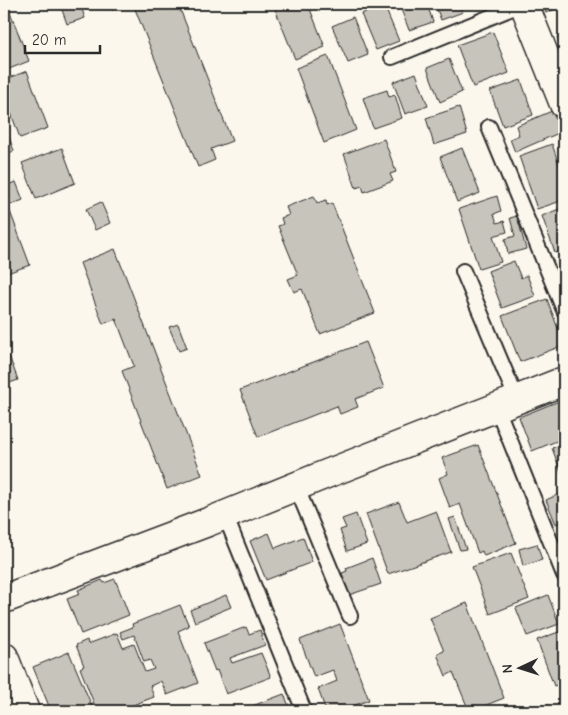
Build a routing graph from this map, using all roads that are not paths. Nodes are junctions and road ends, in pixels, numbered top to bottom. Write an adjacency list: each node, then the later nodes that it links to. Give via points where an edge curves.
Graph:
1 (523, 4): 2 (lane); 3 (street)
2 (392, 57)
3 (564, 104)
4 (489, 127): 6 (lane)
5 (463, 271): 8 (lane)
6 (564, 310)
7 (564, 381): 8 (street)
8 (507, 404): 9 (street); 11 (lane)
9 (296, 486): 10 (street); 13 (lane)
10 (225, 515): 12 (street); 16 (lane)
11 (564, 575)
12 (4, 599)
13 (350, 616)
14 (4, 657): 15 (street)
15 (25, 711)
16 (304, 711)

